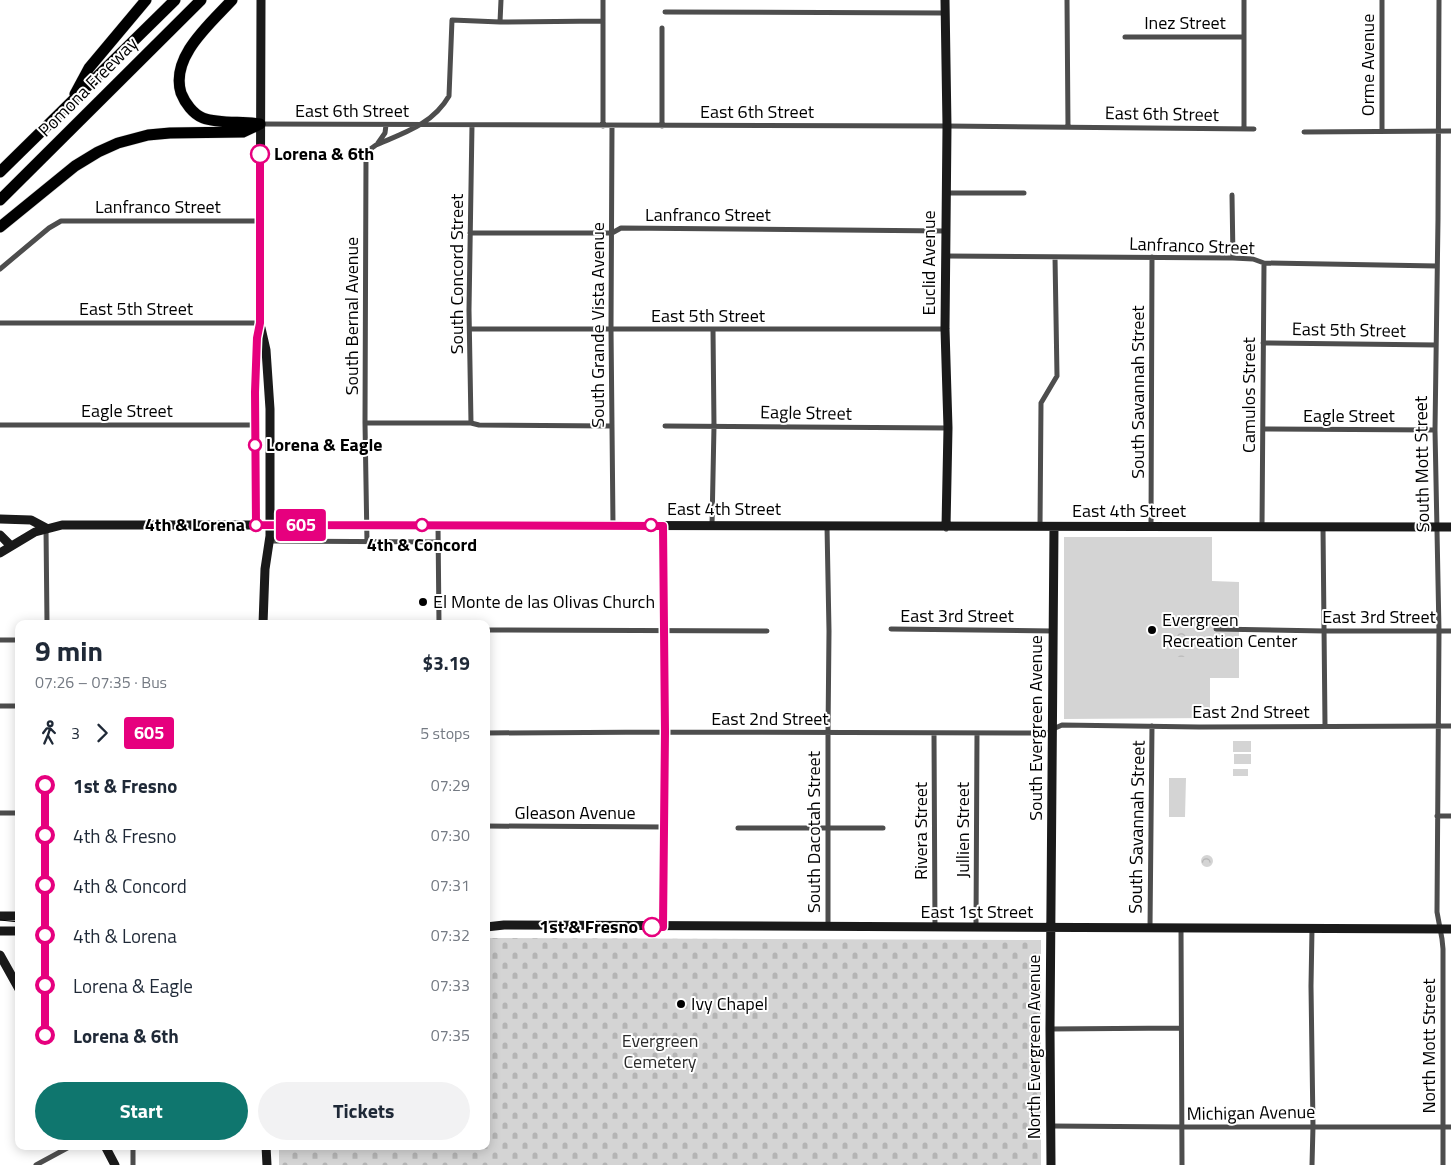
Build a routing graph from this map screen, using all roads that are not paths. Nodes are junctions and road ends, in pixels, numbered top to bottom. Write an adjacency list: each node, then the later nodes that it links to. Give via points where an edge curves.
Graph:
1 (146, 0): 20 (highway, via 89,68)
2 (175, 0): 20 (highway, Pomona Freeway)
3 (201, 0): 41 (highway, Pomona Freeway)
4 (232, 0): 21 (highway, via 187,52 179,68 179,85 183,98 202,118)
5 (262, 0): 21 (street)
6 (500, 0): 16 (street)
7 (603, 0): 15 (street)
8 (945, 0): 14 (street, Euclid Avenue)
9 (1067, 0): 29 (street)
10 (1244, 0): 19 (street)
11 (1382, 0): 32 (street, Orme Avenue)
12 (1439, 0): 33 (street, South Mott Street)
13 (666, 12): 14 (street)
14 (945, 13): 28 (street, Euclid Avenue)
15 (603, 21): 16 (street); 25 (street)
16 (500, 22): 23 (street, via 452,20 449,96)
17 (662, 28): 27 (street)
18 (1126, 37): 19 (street, Inez Street)
19 (1244, 37): 30 (street)
20 (70, 104): 37 (highway, Pomona Freeway)
21 (260, 124): 22 (street, East 6th Street); 42 (street); 43 (highway, via 243,132 170,132 118,143 75,166)
22 (386, 124): 23 (street, East 6th Street); 36 (street, South Bernal Avenue, via 385,133)
23 (422, 124): 24 (street, East 6th Street); 36 (street)
24 (472, 125): 25 (street, East 6th Street); 45 (street, South Concord Street)
25 (603, 126): 26 (street, East 6th Street)
26 (612, 126): 27 (street, East 6th Street); 46 (street, South Grande Vista Avenue)
27 (662, 126): 28 (street, East 6th Street)
28 (946, 126): 29 (street, East 6th Street); 38 (street, Euclid Avenue)
29 (1068, 127): 30 (street, East 6th Street)
30 (1244, 129): 31 (street, East 6th Street)
31 (1254, 129)
32 (1382, 131): 33 (street); 35 (street)
33 (1438, 131): 34 (street); 52 (street, South Mott Street)
34 (1451, 131)
35 (1304, 132)
36 (376, 145): 62 (street, South Bernal Avenue, via 366,156)
37 (0, 172)
38 (946, 193): 39 (street); 44 (street, Euclid Avenue)
39 (1024, 194)
40 (1232, 195): 50 (street)
41 (0, 200)
42 (260, 221): 53 (street, Lanfranco Street, via 65,221 56,224); 54 (street)
43 (0, 227)
44 (946, 231): 46 (street, Lanfranco Street, via 621,228); 47 (street, Euclid Avenue)
45 (470, 233): 46 (street, Lanfranco Street); 56 (street, South Concord Street)
46 (612, 233): 57 (street, South Grande Vista Avenue)
47 (946, 256): 49 (street, Lanfranco Street); 58 (street, Euclid Avenue)
48 (1152, 257): 49 (street, Lanfranco Street); 50 (street, Lanfranco Street); 82 (street, South Savannah Street)
49 (1055, 258): 80 (street, via 1057,376 1041,403)
50 (1232, 258): 51 (street, Lanfranco Street)
51 (1264, 263): 52 (street, Lanfranco Street); 60 (street, Camulos Street)
52 (1437, 266): 61 (street, South Mott Street)
53 (0, 269)
54 (260, 323): 55 (street, East 5th Street); 65 (street); 89 (street, via 266,350 270,409)
55 (0, 324)
56 (470, 329): 57 (street, East 5th Street); 63 (street, South Concord Street)
57 (611, 329): 59 (street, East 5th Street); 66 (street, South Grande Vista Avenue)
58 (945, 329): 59 (street, East 5th Street); 69 (street, Euclid Avenue)
59 (713, 330): 68 (street)
60 (1262, 343): 61 (street, East 5th Street); 70 (street, Camulos Street)
61 (1436, 345): 71 (street, South Mott Street)
62 (365, 423): 63 (street); 90 (street, South Bernal Avenue)
63 (471, 423): 66 (street)
64 (0, 424): 65 (street, Eagle Street)
65 (254, 425): 73 (street)
66 (612, 426): 75 (street, South Grande Vista Avenue)
67 (665, 426): 68 (street, Eagle Street)
68 (714, 426): 69 (street, Eagle Street); 77 (street)
69 (948, 428): 79 (street, Euclid Avenue)
70 (1264, 429): 71 (street, Eagle Street); 86 (street, Camulos Street)
71 (1434, 430): 83 (street, South Mott Street)
72 (0, 519): 85 (street, East 4th Street, via 32,520)
73 (260, 525): 74 (street, East 4th Street, bridge); 85 (street, East 4th Street, via 70,525)
74 (438, 525): 75 (street, East 4th Street); 91 (street)
75 (613, 525): 76 (street, East 4th Street)
76 (663, 526): 77 (street, East 4th Street); 100 (street)
77 (712, 526): 78 (street, East 4th Street)
78 (827, 526): 79 (street, East 4th Street); 117 (street, South Dacotah Street)
79 (946, 526): 80 (street, East 4th Street)
80 (1040, 527): 81 (street, East 4th Street)
81 (1054, 527): 82 (street, East 4th Street); 102 (street, South Evergreen Avenue)
82 (1151, 527): 86 (street, East 4th Street)
83 (1436, 527): 84 (street, East 4th Street); 87 (street, East 4th Street); 104 (street, South Mott Street)
84 (1451, 527)
85 (46, 528): 92 (street); 94 (street)
86 (1262, 528): 87 (street, East 4th Street)
87 (1323, 528): 103 (street)
88 (0, 535): 92 (street)
89 (269, 541): 90 (street); 95 (street)
90 (367, 542): 91 (street)
91 (438, 542): 96 (street)
92 (11, 546): 93 (street)
93 (0, 552)
94 (47, 620)
95 (263, 620)
96 (439, 620)
97 (890, 629): 102 (street, East 3rd Street)
98 (1216, 629): 103 (street, East 3rd Street)
99 (490, 630): 100 (street)
100 (663, 631): 101 (street); 115 (street)
101 (766, 631)
102 (1053, 631): 114 (street, South Evergreen Avenue)
103 (1324, 631): 104 (street, East 3rd Street); 110 (street)
104 (1439, 631): 105 (street, East 3rd Street); 112 (street, South Mott Street)
105 (1451, 631)
106 (0, 640): 107 (street)
107 (15, 640)
108 (0, 706): 109 (street)
109 (15, 706)
110 (1325, 725): 111 (street, East 2nd Street); 112 (street, East 2nd Street)
111 (1152, 726): 114 (street, East 2nd Street, via 1062,725); 137 (street, South Savannah Street)
112 (1437, 726): 113 (street, East 2nd Street); 122 (street, South Mott Street)
113 (1451, 726)
114 (1053, 731): 118 (street, East 2nd Street); 136 (street, South Evergreen Avenue)
115 (665, 732): 116 (street, East 2nd Street); 117 (street, East 2nd Street); 125 (street)
116 (490, 733)
117 (828, 733): 119 (street, East 2nd Street); 126 (street, South Dacotah Street)
118 (977, 733): 119 (street, East 2nd Street); 135 (street, Jullien Street)
119 (934, 734): 134 (street, Rivera Street)
120 (0, 813): 121 (street)
121 (15, 813)
122 (1437, 816): 123 (street); 140 (street, South Mott Street)
123 (1451, 816)
124 (490, 826): 125 (street, Gleason Avenue)
125 (664, 827): 132 (street)
126 (828, 827): 127 (street); 128 (street); 133 (street, South Dacotah Street)
127 (738, 828)
128 (883, 828)
129 (0, 916): 130 (street)
130 (15, 916)
131 (490, 925): 132 (street, East 1st Street)
132 (663, 927): 133 (street, East 1st Street)
133 (828, 927): 134 (street, East 1st Street)
134 (935, 928): 135 (street, East 1st Street)
135 (976, 928): 136 (street, East 1st Street)
136 (1052, 928): 137 (street, East 1st Street); 147 (street, North Evergreen Avenue)
137 (1150, 928): 138 (street, East 1st Street)
138 (1181, 928): 139 (street, East 1st Street); 146 (street)
139 (1312, 929): 140 (street, East 1st Street); 151 (street)
140 (1439, 929): 141 (street, East 1st Street); 148 (street, North Mott Street, via 1442,939)
141 (1451, 929)
142 (0, 930): 143 (street)
143 (15, 931)
144 (0, 955): 145 (street)
145 (15, 982)
146 (1181, 1028): 147 (street); 152 (street)
147 (1050, 1029): 150 (street, North Evergreen Avenue)
148 (1443, 1029): 149 (street); 153 (street, North Mott Street)
149 (1451, 1029)
150 (1051, 1126): 152 (street, Michigan Avenue); 163 (street, North Evergreen Avenue)
151 (1313, 1126): 152 (street, Michigan Avenue); 153 (street, Michigan Avenue); 165 (street)
152 (1183, 1127): 164 (street)
153 (1443, 1127): 154 (street, Michigan Avenue); 166 (street, North Mott Street)
154 (1451, 1127)
155 (64, 1150): 159 (street)
156 (107, 1150): 160 (street)
157 (133, 1150): 161 (street)
158 (266, 1150): 162 (street)
159 (36, 1165)
160 (115, 1165)
161 (133, 1165)
162 (266, 1165)
163 (1051, 1165)
164 (1182, 1165)
165 (1312, 1165)
166 (1443, 1165)

